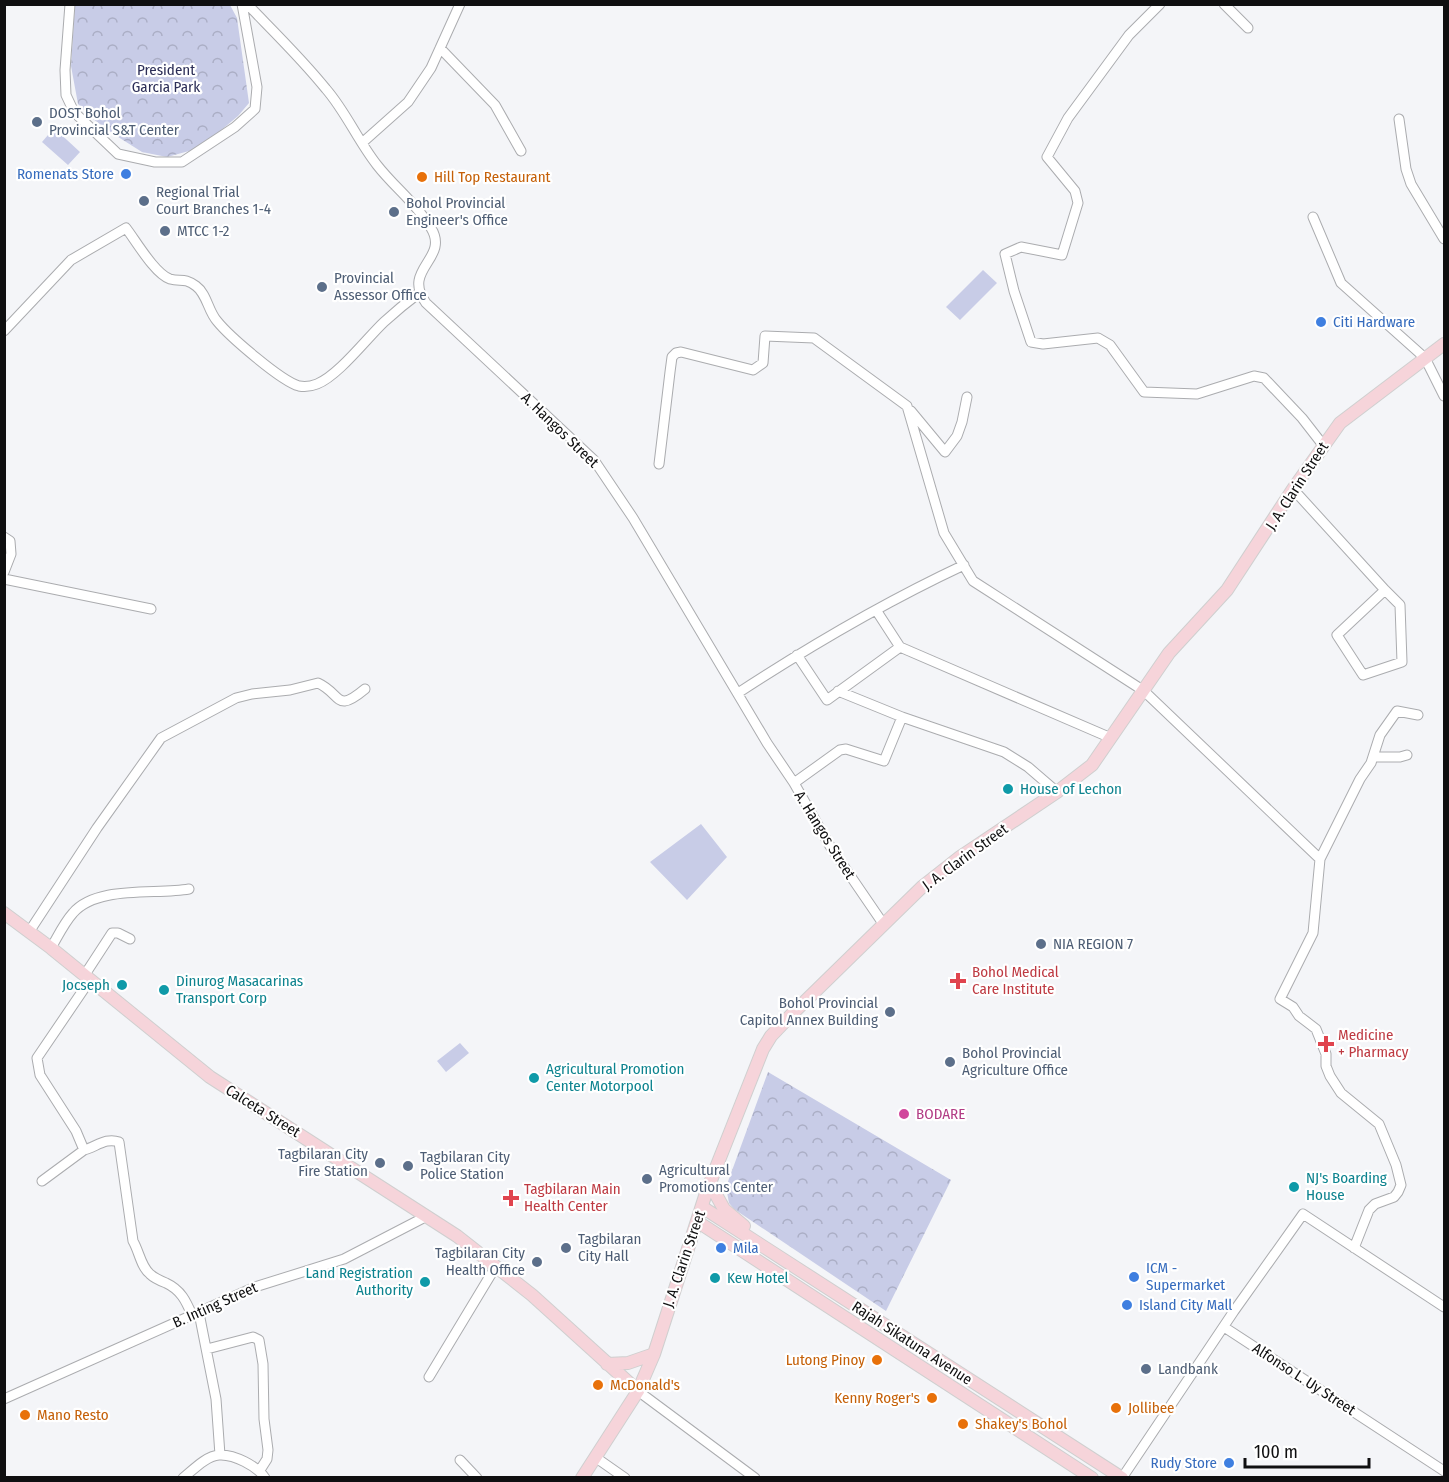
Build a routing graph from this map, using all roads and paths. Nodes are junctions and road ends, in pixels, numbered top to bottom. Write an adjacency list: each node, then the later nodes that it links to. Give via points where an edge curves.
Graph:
1 (70, 4): 2 (street, via 65,70 66,95 74,112 118,154 155,162 182,162 255,109 257,87)
2 (242, 4)
3 (248, 4): 10 (street, via 327,89)
4 (460, 4): 8 (street)
5 (1160, 4): 21 (street, via 1129,35 1068,118 1047,157 1075,191 1078,203 1062,255 1021,247 1005,254 1031,342 1098,338 1110,345 1144,392 1197,394 1254,376 1264,378)
6 (1224, 4): 7 (street)
7 (1248, 28)
8 (440, 48): 10 (street, via 408,102); 11 (street, via 495,105)
9 (1398, 119): 13 (street, via 1411,184)
10 (362, 142): 14 (street, via 382,172 421,214 436,239 434,252 420,275)
11 (521, 152)
12 (1313, 217): 17 (street, via 1341,283)
13 (1444, 239)
14 (419, 293): 15 (street, via 320,383 300,386 267,366 225,330 197,287 159,271 126,228 71,260); 36 (street, A. Hangos Street, via 594,460)
15 (4, 331)
16 (1444, 344): 17 (main road, J. A. Clarin Street)
17 (1425, 358): 18 (street); 21 (main road, J. A. Clarin Street, via 1340,423)
18 (1444, 396)
19 (967, 397): 20 (street, via 957,436 945,452)
20 (907, 406): 22 (street, via 814,338 765,336 763,363 753,370 676,353 672,357); 25 (street, via 944,533)
21 (1323, 445): 23 (main road, J. A. Clarin Street)
22 (659, 464)
23 (1293, 489): 28 (street); 35 (main road, J. A. Clarin Street, via 1227,590 1169,652)
24 (4, 537): 26 (street, via 10,541)
25 (964, 565): 30 (street); 35 (street, via 974,581)
26 (4, 572)
27 (4, 579): 29 (street)
28 (1385, 590): 28 (street, via 1400,605 1402,662 1363,675 1337,635)
29 (151, 609)
30 (876, 610): 31 (street); 32 (street)
31 (900, 647): 34 (street); 39 (street)
32 (797, 655): 34 (street, via 827,700); 36 (street)
33 (365, 689): 48 (street, via 348,702 318,683 252,694 220,706 161,738)
34 (838, 691): 38 (street)
35 (1144, 691): 39 (main road, J. A. Clarin Street); 44 (street)
36 (738, 693): 42 (street, A. Hangos Street)
37 (1418, 715): 41 (street, via 1396,711 1380,735)
38 (902, 717): 42 (street, via 884,761 840,750); 43 (street, via 1004,752)
39 (1111, 738): 43 (main road, J. A. Clarin Street, via 1092,765)
40 (1407, 755): 41 (street)
41 (1373, 757): 44 (street)
42 (794, 783): 47 (street, A. Hangos Street)
43 (1057, 792): 47 (main road, J. A. Clarin Street, via 960,857)
44 (1320, 859): 59 (street, via 1313,933 1280,999 1316,1029 1330,1076 1341,1093 1379,1125 1401,1185 1394,1197 1369,1209)
45 (189, 889): 50 (street, via 122,893 82,905 73,912)
46 (4, 913): 48 (main road, Calceta Street)
47 (884, 925): 54 (main road, J. A. Clarin Street, via 767,1042)
48 (29, 932): 50 (main road, Calceta Street)
49 (130, 939): 51 (street, via 112,933)
50 (51, 948): 51 (main road, Calceta Street)
51 (87, 978): 52 (street, via 36,1058 40,1075); 56 (main road, Calceta Street, via 210,1077)
52 (84, 1150): 53 (street); 62 (street, via 103,1141 119,1142 133,1241 145,1269 178,1290)
53 (42, 1181)
54 (710, 1184): 55 (main road, J. A. Clarin Street); 58 (main road, via 724,1209 745,1227)
55 (702, 1208): 57 (main road, J. A. Clarin Street); 58 (main road, Rajah Sikatuna Avenue)
56 (427, 1216): 60 (main road, Calceta Street); 62 (street, B. Inting Street, via 344,1259 255,1287)
57 (698, 1222): 65 (main road); 67 (main road, J. A. Clarin Street)
58 (753, 1240): 63 (main road, Rajah Sikatuna Avenue)
59 (1354, 1248): 61 (street); 64 (street, via 1303,1214)
60 (496, 1266): 68 (main road, Calceta Street); 69 (street)
61 (1444, 1307)
62 (195, 1314): 66 (street); 71 (street, B. Inting Street)
63 (874, 1318): 65 (main road); 83 (main road, Rajah Sikatuna Avenue)
64 (1224, 1327): 75 (street, Alfonso L. Uy Street); 83 (street)
65 (867, 1331): 82 (main road)
66 (207, 1349): 72 (street); 76 (street, via 253,1337 259,1340 268,1450)
67 (654, 1354): 68 (main road, via 628,1363); 70 (main road, J. A. Clarin Street)
68 (607, 1364): 70 (main road, Calceta Street)
69 (429, 1377)
70 (638, 1391): 73 (main road, J. A. Clarin Street); 81 (street)
71 (5, 1398)
72 (220, 1455): 76 (street, via 244,1461); 77 (street, via 204,1461)
73 (595, 1457): 79 (main road, J. A. Clarin Street); 80 (street)
74 (460, 1460): 78 (street)
75 (1444, 1471)
76 (262, 1474)
77 (183, 1478)
78 (477, 1478)
79 (582, 1478)
80 (625, 1478)
81 (755, 1478)
82 (1092, 1478)
83 (1122, 1478)

